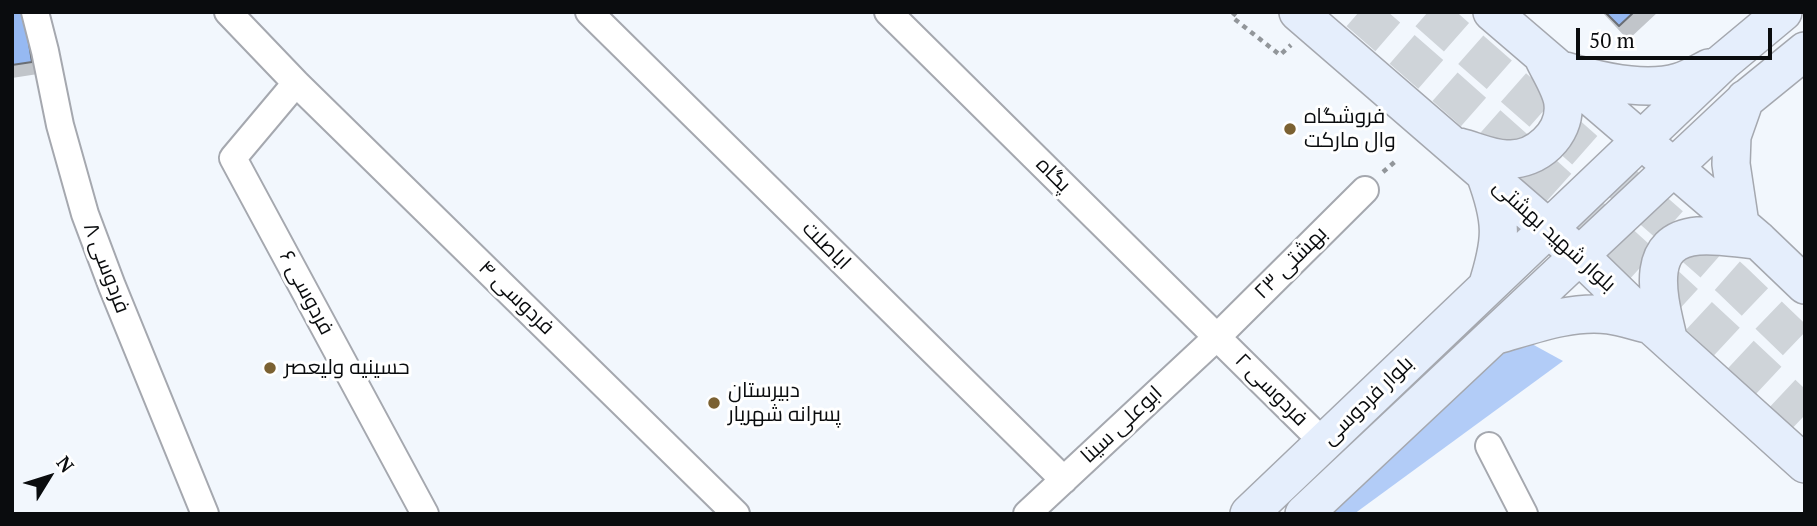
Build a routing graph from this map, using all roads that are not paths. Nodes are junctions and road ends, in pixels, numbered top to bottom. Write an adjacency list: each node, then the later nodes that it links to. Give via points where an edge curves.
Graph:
1 (34, 12): 30 (street, فردوسی ۸, via 85,214)
2 (228, 12): 11 (street, فردوسی ۴)
3 (589, 12): 29 (street, اباصلت)
4 (888, 12): 25 (street, پگاه)
5 (1298, 12): 14 (main road, بلوار شهید بهشتی)
6 (1492, 12): 9 (main road)
7 (1783, 12): 10 (main road)
8 (1805, 51): 12 (main road, بلوار فردوسی)
9 (1552, 62): 10 (main road, via 1600,81 1642,85 1678,82); 13 (main road); 14 (main road, via 1563,114 1554,137 1535,153 1506,159)
10 (1723, 62): 13 (main road, بلوار فردوسی)
11 (296, 83): 31 (street, فردوسی ۶, via 233,158); 32 (street, فردوسی ۴)
12 (1745, 99): 15 (main road, بلوار فردوسی); 19 (main road, via 1732,136 1731,164)
13 (1641, 140): 15 (main road); 18 (main road, بلوار فردوسی)
14 (1452, 145): 16 (main road, بلوار شهید بهشتی)
15 (1673, 167): 19 (main road); 20 (main road, بلوار فردوسی)
16 (1485, 174): 18 (main road, بلوار شهید بهشتی); 22 (main road, via 1497,204 1500,231)
17 (1365, 190): 25 (street, بهشتی ۲۳)
18 (1547, 229): 20 (main road, بلوار شهید بهشتی); 22 (main road, بلوار فردوسی)
19 (1749, 232): 21 (main road); 23 (main road, via 1687,238 1666,253 1658,265)
20 (1579, 255): 23 (main road, بلوار شهید بهشتی); 24 (main road, بلوار فردوسی)
21 (1805, 285)
22 (1487, 287): 26 (main road, بلوار فردوسی)
23 (1660, 331): 24 (main road, via 1608,315 1541,322); 28 (main road, بلوار شهید بهشتی)
24 (1492, 336): 35 (main road, بلوار فردوسی)
25 (1217, 337): 26 (street, فردوسی ۲); 29 (street, ابوعلی سینا)
26 (1324, 443): 34 (main road, بلوار فردوسی)
27 (1489, 446): 36 (street)
28 (1805, 464)
29 (1064, 480): 33 (street, ابوعلی سینا)
30 (205, 514)
31 (425, 514)
32 (736, 514)
33 (1027, 514)
34 (1249, 514)
35 (1304, 514)
36 (1524, 514)

